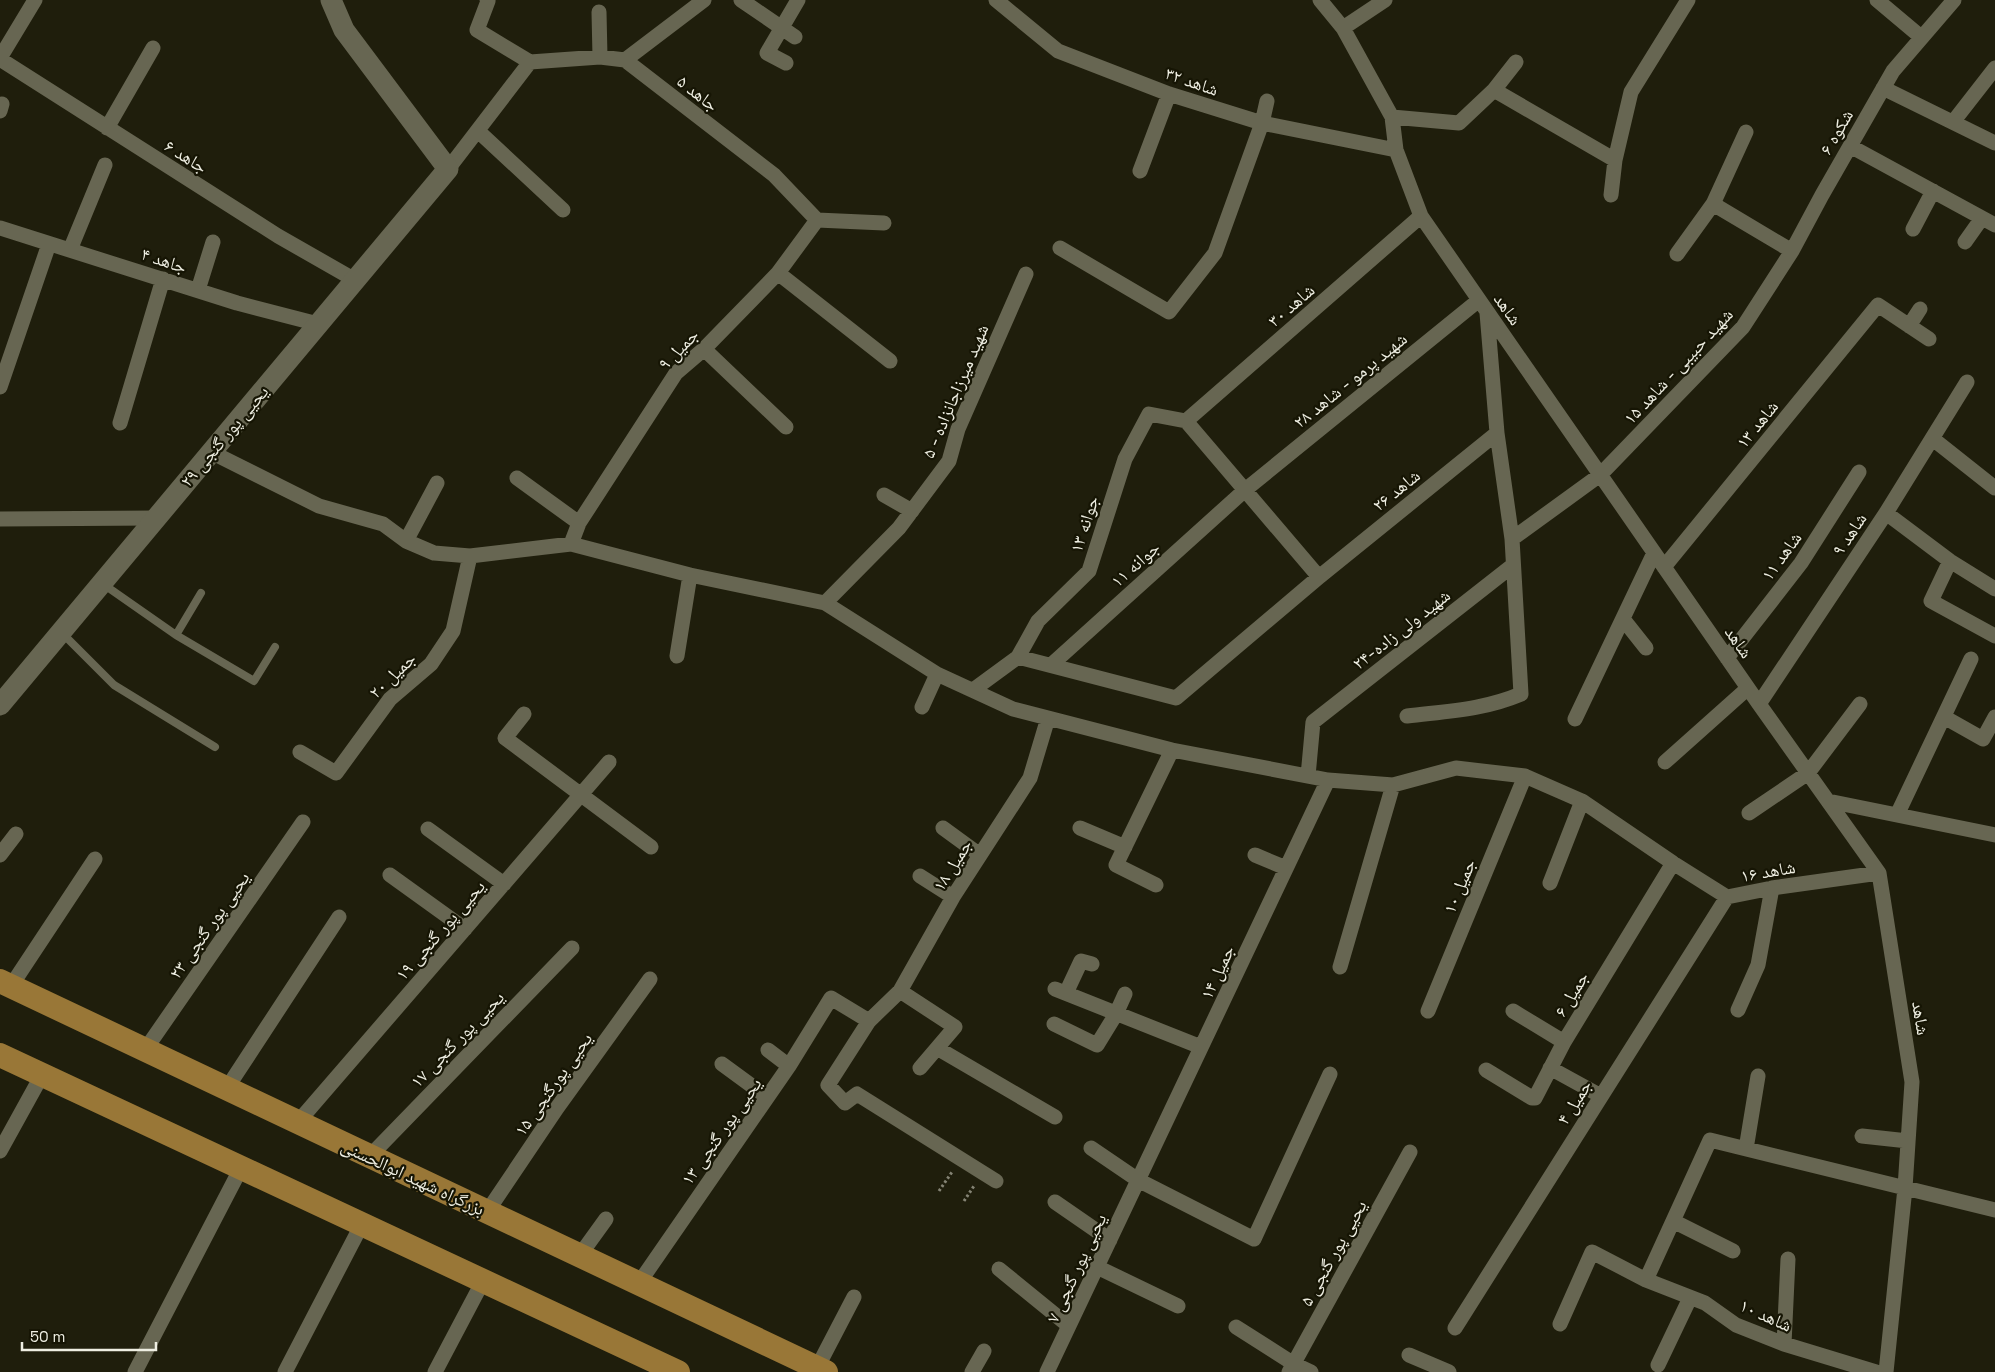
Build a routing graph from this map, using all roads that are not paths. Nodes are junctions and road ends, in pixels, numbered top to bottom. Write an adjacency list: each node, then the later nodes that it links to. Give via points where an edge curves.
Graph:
1 (35, 0): 19 (street)
2 (331, 0): 40 (main road, via 344,30)
3 (487, 0): 21 (street, via 477,30)
4 (704, 0): 20 (street)
5 (741, 0): 15 (street)
6 (798, 0): 15 (street)
7 (996, 0): 27 (street, شاهد ۳۲, via 1058,51)
8 (1320, 0): 14 (street, شاهد)
9 (1385, 0): 14 (street)
10 (1688, 0): 38 (street, via 1631,92)
11 (1877, 0): 16 (street)
12 (1954, 0): 16 (street, شکوه ۶)
13 (599, 12): 18 (street)
14 (1343, 28): 29 (street, شاهد)
15 (789, 32): 23 (street, via 767,53)
16 (1921, 37): 25 (street, شکوه ۶)
17 (153, 48): 32 (street)
18 (600, 58): 20 (street); 21 (street)
19 (0, 59): 32 (street, جاهد ۶)
20 (625, 60): 47 (street, جاهد ۵, via 774,175)
21 (530, 62): 33 (street)
22 (1516, 62): 26 (street)
23 (786, 63)
24 (1995, 68): 30 (street)
25 (1883, 88): 30 (street); 36 (street, شکوه ۶)
26 (1494, 90): 29 (street, via 1459,123); 38 (street)
27 (1169, 94): 31 (street, شاهد ۳۲); 41 (street)
28 (1267, 101): 31 (street)
29 (1392, 117): 37 (street, شاهد)
30 (1953, 122): 35 (street)
31 (1262, 123): 37 (street, شاهد ۳۲); 55 (street, via 1215,253 1169,312)
32 (107, 128): 62 (street, جاهد ۶, via 278,236)
33 (478, 131): 40 (street); 45 (street)
34 (1746, 132): 44 (street)
35 (1995, 143)
36 (1850, 146): 42 (street); 57 (street, شکوه ۶)
37 (1396, 150): 46 (street, شاهد)
38 (1615, 160): 43 (street)
39 (105, 165): 56 (street)
40 (448, 169): 62 (main road, یحیی پور گنجی ۲۹)
41 (1140, 171)
42 (1933, 191): 48 (street); 51 (street)
43 (1611, 195)
44 (1713, 204): 57 (street); 58 (street)
45 (563, 210)
46 (1421, 216): 64 (street, شاهد); 73 (street, شاهد ۳۰)
47 (818, 220): 49 (street); 59 (street, جمیل ۹)
48 (1988, 221): 53 (street)
49 (884, 223)
50 (0, 228): 54 (street, جاهد ۴)
51 (1913, 229)
52 (213, 242): 63 (street)
53 (1965, 242)
54 (49, 244): 56 (street, جاهد ۴); 72 (street)
55 (1060, 248)
56 (70, 250): 61 (street, جاهد ۴)
57 (1792, 251): 80 (street, شهید حبیبی - شاهد ۱۵, via 1743,327)
58 (1677, 254)
59 (778, 273): 69 (street, جمیل ۹); 70 (street)
60 (1026, 274): 86 (street, شهید میرزاجانزاده - ۵, via 958,429 950,461)
61 (163, 279): 63 (street, جاهد ۴); 74 (street)
62 (355, 280): 66 (main road, یحیی پور گنجی ۲۹)
63 (198, 290): 66 (street, جاهد ۴)
64 (1482, 305): 76 (street); 80 (street, شاهد); 84 (street, شهید پرمو - شاهد ۲۸)
65 (1920, 308): 67 (street)
66 (318, 324): 78 (main road, یحیی پور گنجی ۲۹)
67 (1909, 326): 68 (street); 98 (street, شاهد ۱۳, via 1878,305)
68 (1929, 339)
69 (704, 349): 75 (street); 90 (street, جمیل ۹, via 676,373)
70 (890, 361)
71 (1966, 382): 77 (street, شاهد ۹)
72 (0, 387)
73 (1186, 421): 84 (street); 112 (street, جوانه ۱۳, via 1149,414 1125,459 1089,570 1038,622)
74 (120, 423)
75 (786, 427)
76 (1496, 433): 91 (street); 100 (street, شاهد ۲۶)
77 (1933, 439): 83 (street); 87 (street, شاهد ۹)
78 (211, 452): 88 (main road, یحیی پور گنجی ۲۹); 92 (street, via 319,506 383,524)
79 (1859, 472): 113 (street, شاهد ۱۱, via 1801,564)
80 (1600, 475): 91 (street, شهید حبیبی - شاهد ۱۵); 94 (street, شاهد)
81 (517, 478): 90 (street)
82 (437, 483): 92 (street)
83 (1995, 488)
84 (1245, 490): 100 (street); 115 (street, جوانه ۱۱)
85 (884, 495): 86 (street)
86 (912, 511): 104 (street, شهید میرزاجانزاده - ۵)
87 (1886, 513): 96 (street); 120 (street, شاهد ۹)
88 (156, 518): 89 (street); 101 (main road, یحیی پور گنجی ۲۹)
89 (0, 519)
90 (579, 523): 93 (street, جمیل ۹)
91 (1512, 539): 97 (street)
92 (406, 541): 95 (street, via 434,553)
93 (571, 544): 95 (street); 99 (street)
94 (1654, 553): 98 (street, شاهد); 105 (street)
95 (470, 556): 131 (street, جمیل ۲۰, via 453,631 431,664 390,699 336,773)
96 (1950, 561): 102 (street); 108 (street, via 1931,601)
97 (1512, 566): 124 (street, via 1521,694 1472,709); 135 (street, شهید ولی زاده-۲۴, via 1314,722)
98 (1664, 567): 113 (street, شاهد)
99 (690, 575): 104 (street); 111 (street)
100 (1319, 577): 115 (street, شاهد ۲۶, via 1176,698)
101 (102, 583): 106 (main road, یحیی پور گنجی ۲۹); 107 (lane)
102 (1995, 589)
103 (201, 593): 107 (lane)
104 (825, 603): 116 (street, شاهد ۱۶)
105 (1623, 619): 110 (street); 128 (street)
106 (61, 632): 119 (main road, یحیی پور گنجی ۲۹); 129 (lane, via 114,685)
107 (176, 635): 109 (lane, via 254,681)
108 (1995, 636)
109 (275, 647)
110 (1646, 648)
111 (677, 656)
112 (1018, 657): 115 (street); 118 (street)
113 (1728, 658): 117 (street, شاهد)
114 (1972, 660): 125 (street)
115 (1051, 666)
116 (937, 674): 118 (street, شاهد ۱۶); 122 (street)
117 (1748, 688): 120 (street, شاهد); 133 (street)
118 (973, 690): 127 (street, شاهد ۱۶, via 1013,709)
119 (0, 704)
120 (1759, 704): 134 (street, شاهد)
121 (1860, 704): 134 (street)
122 (922, 707)
123 (524, 714): 139 (street, via 505,738)
124 (1407, 716)
125 (1944, 717): 126 (street, via 1983,739); 143 (street)
126 (1995, 717)
127 (1048, 718): 130 (street, شاهد ۱۶); 152 (street, جمیل ۱۸, via 1030,778)
128 (1575, 720)
129 (216, 747)
130 (1172, 750): 135 (street, شاهد ۱۶); 151 (street)
131 (300, 752)
132 (609, 762): 139 (street, یحیی پور گنجی ۱۹)
133 (1665, 762)
134 (1808, 773): 141 (street, شاهد); 142 (street)
135 (1308, 776): 137 (street, شاهد ۱۶)
136 (1525, 776): 138 (street, شاهد ۱۶, via 1456,768); 140 (street, شاهد ۱۶); 177 (street, جمیل ۱۰)
137 (1328, 780): 138 (street, شاهد ۱۶); 157 (street, جمیل ۱۴)
138 (1393, 785): 171 (street)
139 (581, 794): 150 (street); 162 (street, یحیی پور گنجی ۱۹)
140 (1582, 801): 156 (street, شاهد ۱۶); 161 (street)
141 (1828, 801): 143 (street); 158 (street, شاهد)
142 (1749, 813)
143 (1897, 815): 149 (street)
144 (303, 822): 185 (street, یحیی پور گنجی ۲۳)
145 (943, 828): 152 (street)
146 (1080, 828): 151 (street)
147 (428, 829): 162 (street)
148 (16, 834): 154 (street)
149 (1995, 836)
150 (651, 847)
151 (1125, 847): 163 (street, via 1116,866)
152 (980, 855): 165 (street, جمیل ۱۸)
153 (1255, 855): 157 (street)
154 (0, 856)
155 (95, 859): 173 (street)
156 (1673, 863): 166 (street, شاهد ۱۶); 182 (street, جمیل ۶)
157 (1286, 868): 183 (street, جمیل ۱۴)
158 (1879, 873): 164 (street, شاهد ۱۶); 202 (street, شاهد, via 1912,1082)
159 (390, 875): 168 (street)
160 (920, 876): 165 (street)
161 (1550, 883)
162 (504, 884): 168 (street, یحیی پور گنجی ۱۹)
163 (1156, 885)
164 (1772, 888): 166 (street, شاهد ۱۶); 176 (street, via 1758,965)
165 (953, 897): 174 (street, جمیل ۱۸)
166 (1727, 897): 197 (street, جمیل ۴)
167 (339, 917): 196 (street)
168 (465, 929): 200 (street, یحیی پور گنجی ۱۹)
169 (572, 948): 207 (street, یحیی پور گنجی ۱۷)
170 (1092, 964): 179 (street, via 1081,961 1061,991)
171 (1340, 968)
172 (650, 979): 214 (street, یحیی پورگنجی ۱۵)
173 (6, 984): 185 (main road, بزرگراه شهید ابوالحسنی)
174 (900, 991): 180 (street, جمیل ۱۸); 184 (street, via 955,1027)
175 (1125, 994): 179 (street)
176 (1738, 1010)
177 (1428, 1011)
178 (1513, 1012): 182 (street)
179 (1116, 1014): 181 (street, via 1097,1045); 183 (street)
180 (869, 1021): 189 (street, یحیی پور گنجی ۱۳, via 831,998); 210 (street, جمیل ۱۸, via 828,1085 845,1103 857,1094)
181 (1054, 1024)
182 (1564, 1042): 191 (street, جمیل ۶)
183 (1201, 1047): 209 (street, جمیل ۱۴)
184 (937, 1048): 190 (street); 199 (street)
185 (145, 1050): 196 (main road, بزرگراه شهید ابوالحسنی)
186 (768, 1050): 189 (street)
187 (0, 1055): 194 (main road)
188 (722, 1064): 198 (street)
189 (789, 1066): 198 (street, یحیی پور گنجی ۱۳)
190 (920, 1068)
191 (1550, 1068): 192 (street, جمیل ۶, via 1535,1098); 197 (street)
192 (1486, 1070)
193 (1330, 1074): 209 (street, via 1254,1240)
194 (42, 1075): 205 (street); 208 (main road)
195 (1758, 1076): 204 (street)
196 (227, 1088): 200 (main road, بزرگراه شهید ابوالحسنی)
197 (1601, 1096): 233 (street, جمیل ۴)
198 (767, 1097): 226 (street, یحیی پور گنجی ۱۳)
199 (1055, 1116)
200 (298, 1122): 207 (main road, بزرگراه شهید ابوالحسنی)
201 (1862, 1136): 202 (street)
202 (1908, 1141): 211 (street, شاهد)
203 (1091, 1148): 209 (street)
204 (1746, 1149): 211 (street); 216 (street, via 1710,1140)
205 (0, 1151)
206 (1410, 1152): 238 (street, یحیی پور گنجی ۵)
207 (370, 1156): 214 (main road, بزرگراه شهید ابوالحسنی)
208 (241, 1168): 217 (main road); 240 (street)
209 (1138, 1180): 218 (street, یحیی پور گنجی ۷)
210 (996, 1181)
211 (1905, 1188): 213 (street); 249 (street, شاهد)
212 (1055, 1202): 218 (street)
213 (1995, 1210)
214 (487, 1212): 220 (main road, بزرگراه شهید ابوالحسنی)
215 (606, 1219): 220 (street)
216 (1673, 1222): 219 (street); 224 (street)
217 (362, 1224): 225 (main road); 241 (street)
218 (1110, 1240): 222 (street, یحیی پور گنجی ۷)
219 (1733, 1251)
220 (580, 1256): 226 (main road, بزرگراه شهید ابوالحسنی)
221 (1788, 1259): 234 (street)
222 (1097, 1267): 229 (street); 231 (street, یحیی پور گنجی ۷)
223 (999, 1269): 231 (street)
224 (1646, 1280): 228 (street, شاهد ۱۰); 230 (street, شاهد ۱۰, via 1592,1252)
225 (484, 1281): 242 (street); 243 (main road)
226 (639, 1283): 239 (main road, بزرگراه شهید ابوالحسنی)
227 (854, 1297): 239 (street)
228 (1690, 1298): 234 (street, شاهد ۱۰, via 1705,1303 1736,1325); 237 (street)
229 (1178, 1306)
230 (1560, 1324)
231 (1069, 1326): 245 (street, یحیی پور گنجی ۷)
232 (1236, 1327): 238 (street)
233 (1455, 1328)
234 (1784, 1344): 248 (street, شاهد ۱۰)
235 (984, 1351): 244 (street)
236 (1409, 1356): 247 (street)
237 (1658, 1364)
238 (1292, 1368): 246 (street)
239 (822, 1370)
240 (135, 1372)
241 (284, 1372)
242 (435, 1372)
243 (678, 1372)
244 (972, 1372)
245 (1047, 1372)
246 (1311, 1372)
247 (1449, 1372)
248 (1876, 1372)
249 (1886, 1372)

